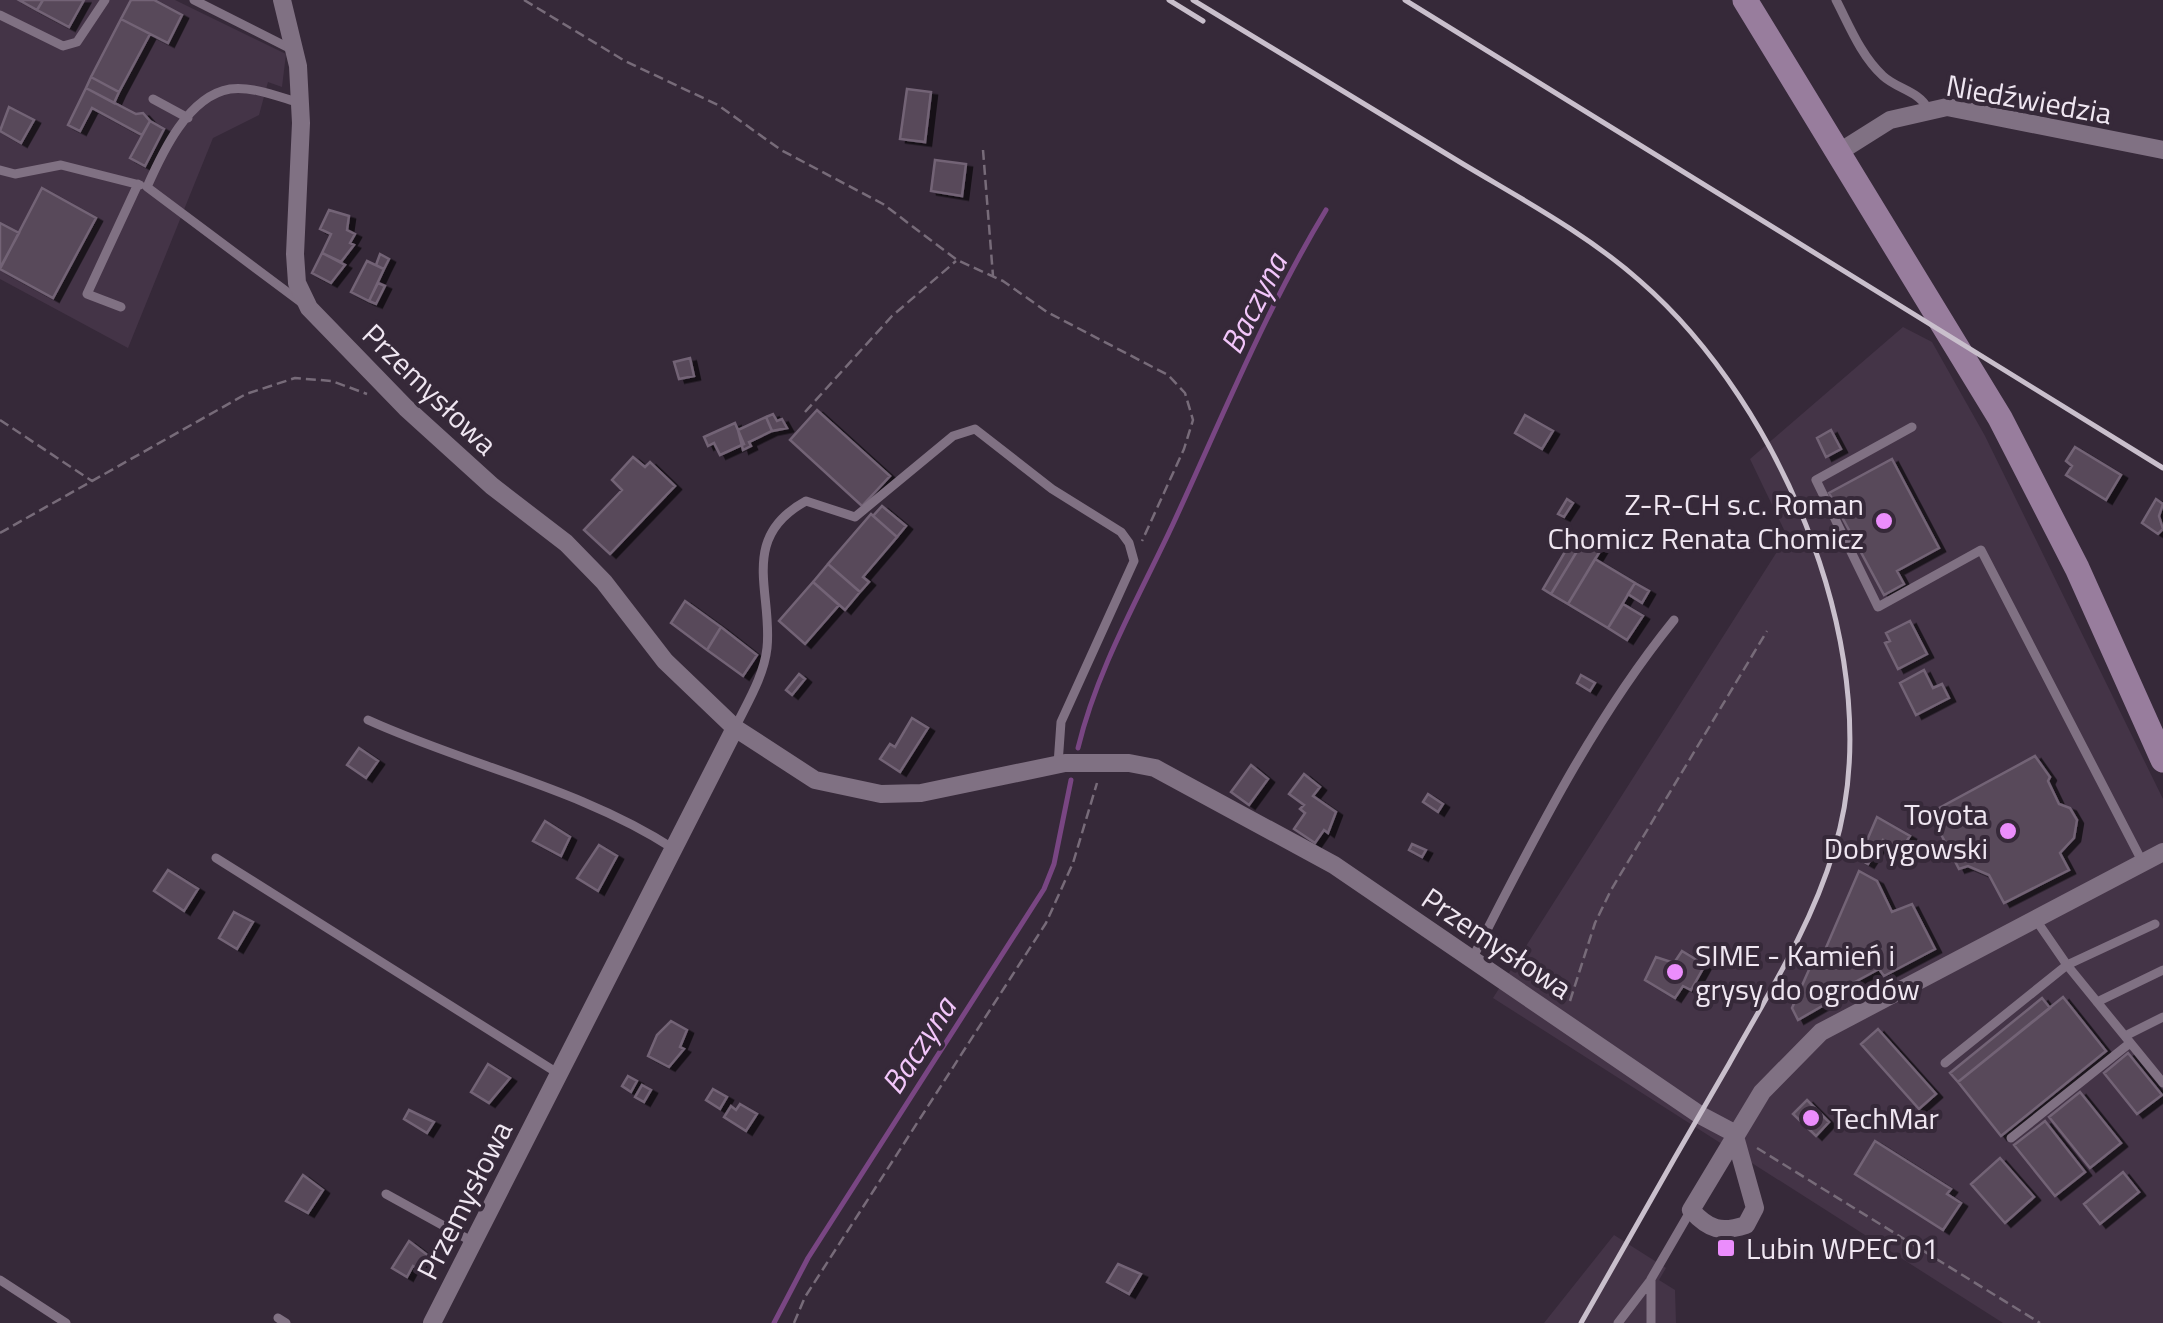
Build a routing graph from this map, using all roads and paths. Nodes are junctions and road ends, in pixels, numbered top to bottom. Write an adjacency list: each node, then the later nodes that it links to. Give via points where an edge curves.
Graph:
1 (105, 0): 7 (lane, via 77,42 63,46)
2 (194, 0): 8 (lane)
3 (282, 0): 8 (street, Przemysłowa)
4 (524, 0): 18 (path, via 883,204)
5 (1745, 0): 15 (main road)
6 (1836, 0): 11 (lane, via 1873,66)
7 (0, 15)
8 (296, 51): 10 (street, Przemysłowa)
9 (153, 99): 12 (lane)
10 (300, 103): 12 (lane, via 228,89); 21 (street, Przemysłowa, via 295,254 297,283)
11 (1928, 109): 14 (street, Niedźwiedzia, via 1988,113); 15 (street, Niedźwiedzia, via 1875,127)
12 (188, 118): 17 (lane)
13 (983, 150): 19 (path)
14 (2163, 150)
15 (1836, 154): 33 (main road, via 2014,444)
16 (0, 170): 17 (lane, via 15,174 61,165)
17 (142, 186): 20 (lane, via 87,294); 21 (lane)
18 (957, 260): 19 (path); 23 (path, via 892,316)
19 (994, 277): 28 (path, via 1168,375 1186,393 1192,420 1184,449)
20 (121, 307)
21 (309, 308): 32 (street, Przemysłowa, via 406,408 579,556 665,661)
22 (369, 394): 26 (path, via 295,378 246,394)
23 (805, 412)
24 (0, 420): 26 (path)
25 (1912, 427): 39 (lane, via 1816,480 1878,607 1981,550)
26 (94, 482): 27 (path)
27 (0, 532)
28 (1134, 561): 32 (lane, via 1120,532 984,434 962,430 855,518 806,501 789,510 762,563 767,649); 35 (lane, via 1061,722)
29 (1674, 620): 42 (lane, via 1575,761)
30 (1768, 631): 47 (path, via 1611,890)
31 (368, 720): 36 (lane, via 437,751 605,808)
32 (735, 728): 35 (street, Przemysłowa, via 815,780 863,792 921,793); 36 (street, Przemysłowa)
33 (2163, 760)
34 (1104, 763): 35 (street, Przemysłowa); 42 (street, Przemysłowa, via 1155,768 1183,780 1334,865); 61 (path, via 1046,923)
35 (1058, 764)
36 (674, 849): 50 (street, Przemysłowa)
37 (2163, 852): 39 (street)
38 (216, 858): 50 (lane)
39 (2143, 863): 40 (street)
40 (2035, 918): 43 (lane); 52 (street, via 1821,1032 1777,1073)
41 (2155, 924): 43 (lane)
42 (1472, 959): 47 (street, Przemysłowa)
43 (2066, 965): 45 (lane); 49 (lane)
44 (2163, 970): 45 (lane)
45 (2098, 1002): 48 (lane)
46 (2163, 1017): 48 (lane)
47 (1564, 1022): 52 (street, Przemysłowa)
48 (2128, 1039): 51 (lane); 53 (lane)
49 (1945, 1063)
50 (559, 1074): 56 (street, Przemysłowa)
51 (2163, 1083)
52 (1734, 1132): 55 (street); 55 (street, via 1756,1208 1746,1225 1724,1232); 64 (path)
53 (2011, 1138)
54 (386, 1194): 56 (lane)
55 (1691, 1210): 58 (lane)
56 (473, 1242): 60 (street, Przemysłowa)
57 (0, 1280): 59 (lane)
58 (1651, 1280): 62 (lane); 63 (lane)
59 (66, 1323)
60 (432, 1323)
61 (794, 1323)
62 (1618, 1323)
63 (1651, 1323)
64 (2040, 1323)

